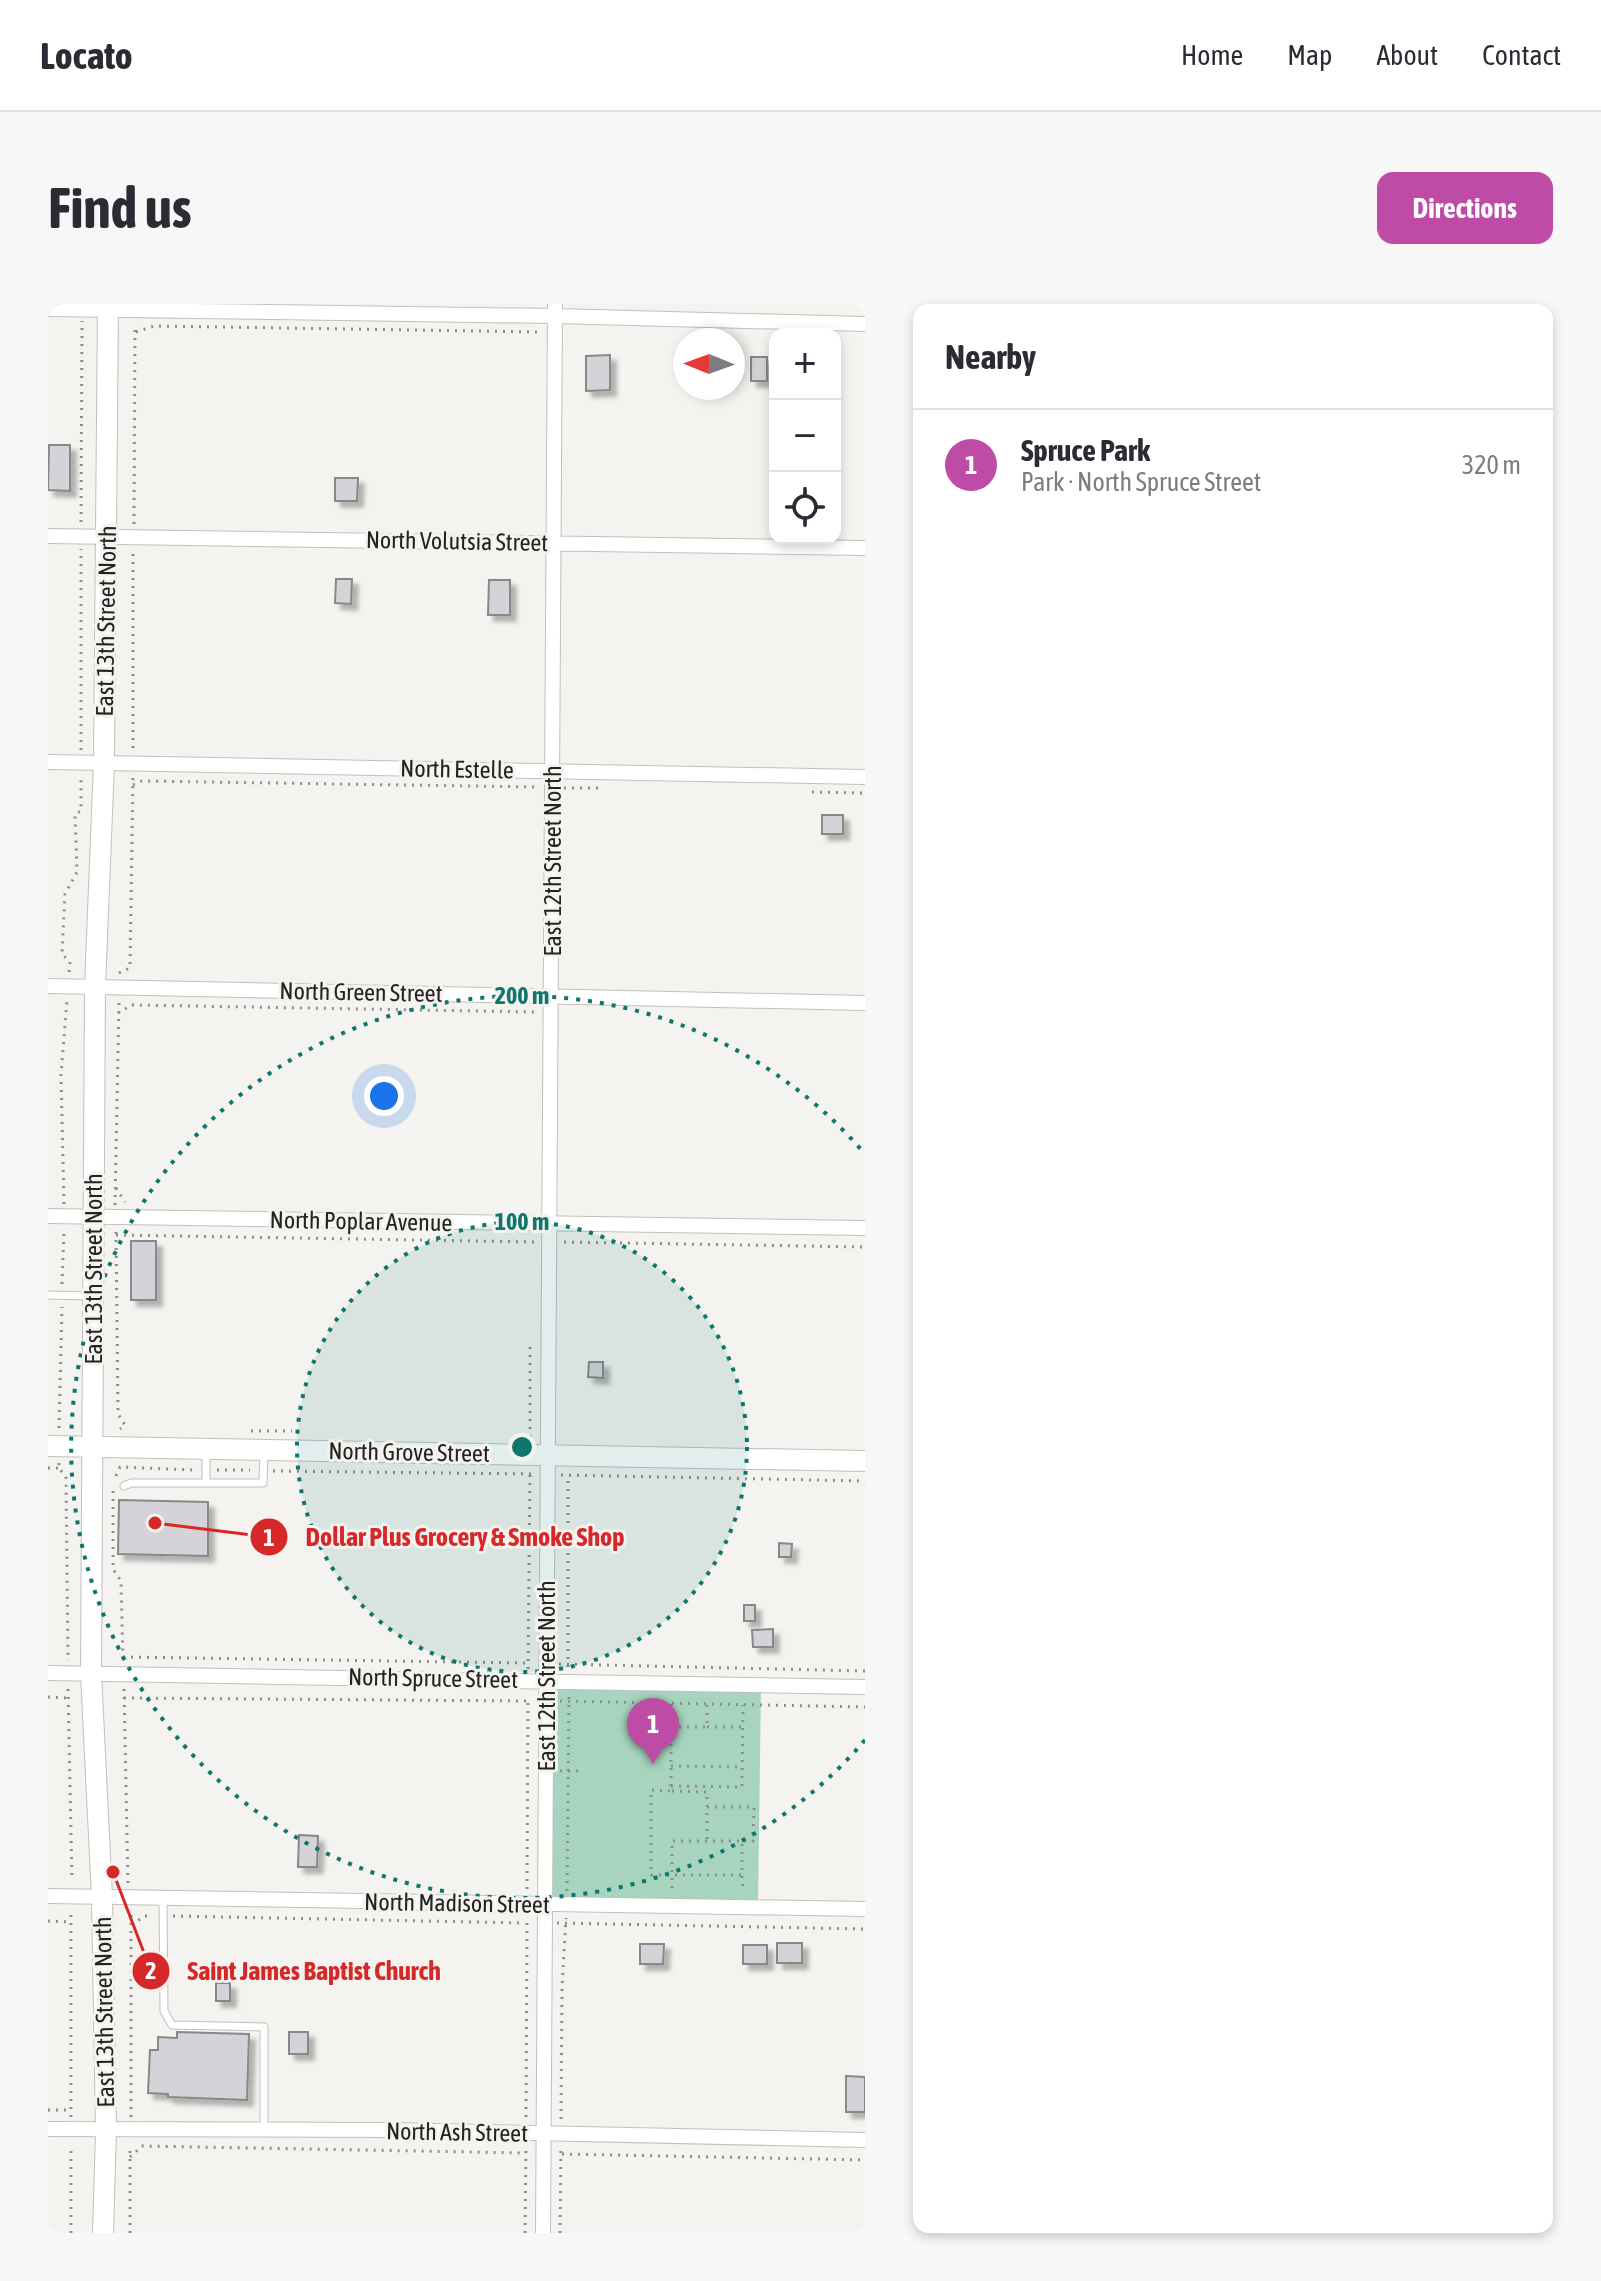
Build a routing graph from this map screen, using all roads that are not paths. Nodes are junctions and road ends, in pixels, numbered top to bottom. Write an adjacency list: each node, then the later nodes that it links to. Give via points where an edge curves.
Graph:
1 (108, 307): 2 (street); 3 (street); 6 (main road, East 13th Street North)
2 (48, 309)
3 (550, 312): 4 (street); 7 (street, East 12th Street North)
4 (865, 324)
5 (48, 536): 6 (street, North Volutsia Street)
6 (107, 537): 7 (street, North Volutsia Street); 10 (main road, East 13th Street North)
7 (553, 542): 8 (street, North Volutsia Street); 11 (street, East 12th Street North)
8 (865, 548)
9 (48, 762): 10 (street, North Estelle)
10 (104, 763): 11 (street, North Estelle); 14 (main road, East 13th Street North)
11 (552, 770): 12 (street, North Estelle); 15 (street, East 12th Street North)
12 (865, 777)
13 (48, 986): 14 (street, North Green Street)
14 (95, 987): 15 (street, North Green Street); 18 (main road, East 13th Street North)
15 (551, 995): 16 (street, North Green Street); 19 (street, East 12th Street North)
16 (865, 1003)
17 (48, 1216): 18 (street, North Poplar Avenue)
18 (93, 1217): 19 (street, North Poplar Avenue); 22 (main road, East 13th Street North)
19 (549, 1223): 20 (street, North Poplar Avenue); 28 (street, East 12th Street North)
20 (865, 1228)
21 (48, 1295): 22 (lane)
22 (93, 1296): 24 (main road, East 13th Street North)
23 (54, 1446): 24 (main road, North Grove Street)
24 (92, 1446): 25 (main road, North Grove Street); 32 (main road, East 13th Street North)
25 (206, 1448): 26 (main road, North Grove Street); 29 (lane)
26 (264, 1449): 28 (main road, North Grove Street); 29 (lane, via 263,1483)
27 (865, 1461): 28 (main road, North Grove Street)
28 (538, 1465): 33 (street, East 12th Street North)
29 (206, 1483): 30 (lane)
30 (124, 1486)
31 (48, 1673): 32 (street, North Spruce Street)
32 (91, 1673): 33 (street, North Spruce Street); 36 (main road, East 13th Street North)
33 (546, 1679): 34 (street, North Spruce Street); 38 (street, East 12th Street North)
34 (865, 1687)
35 (48, 1896): 36 (street, North Madison Street)
36 (102, 1897): 37 (street, North Madison Street); 41 (main road, East 13th Street North)
37 (163, 1899): 38 (street, North Madison Street); 42 (lane, via 164,2011 172,2025 264,2027)
38 (545, 1904): 39 (street, North Madison Street); 43 (street, East 12th Street North)
39 (865, 1909)
40 (48, 2129): 41 (street, North Ash Street)
41 (106, 2131): 42 (street, North Ash Street); 45 (main road, East 13th Street North)
42 (264, 2131): 43 (street, North Ash Street)
43 (543, 2134): 44 (street, North Ash Street); 46 (street, East 12th Street North)
44 (865, 2140)
45 (103, 2233)
46 (543, 2233)

